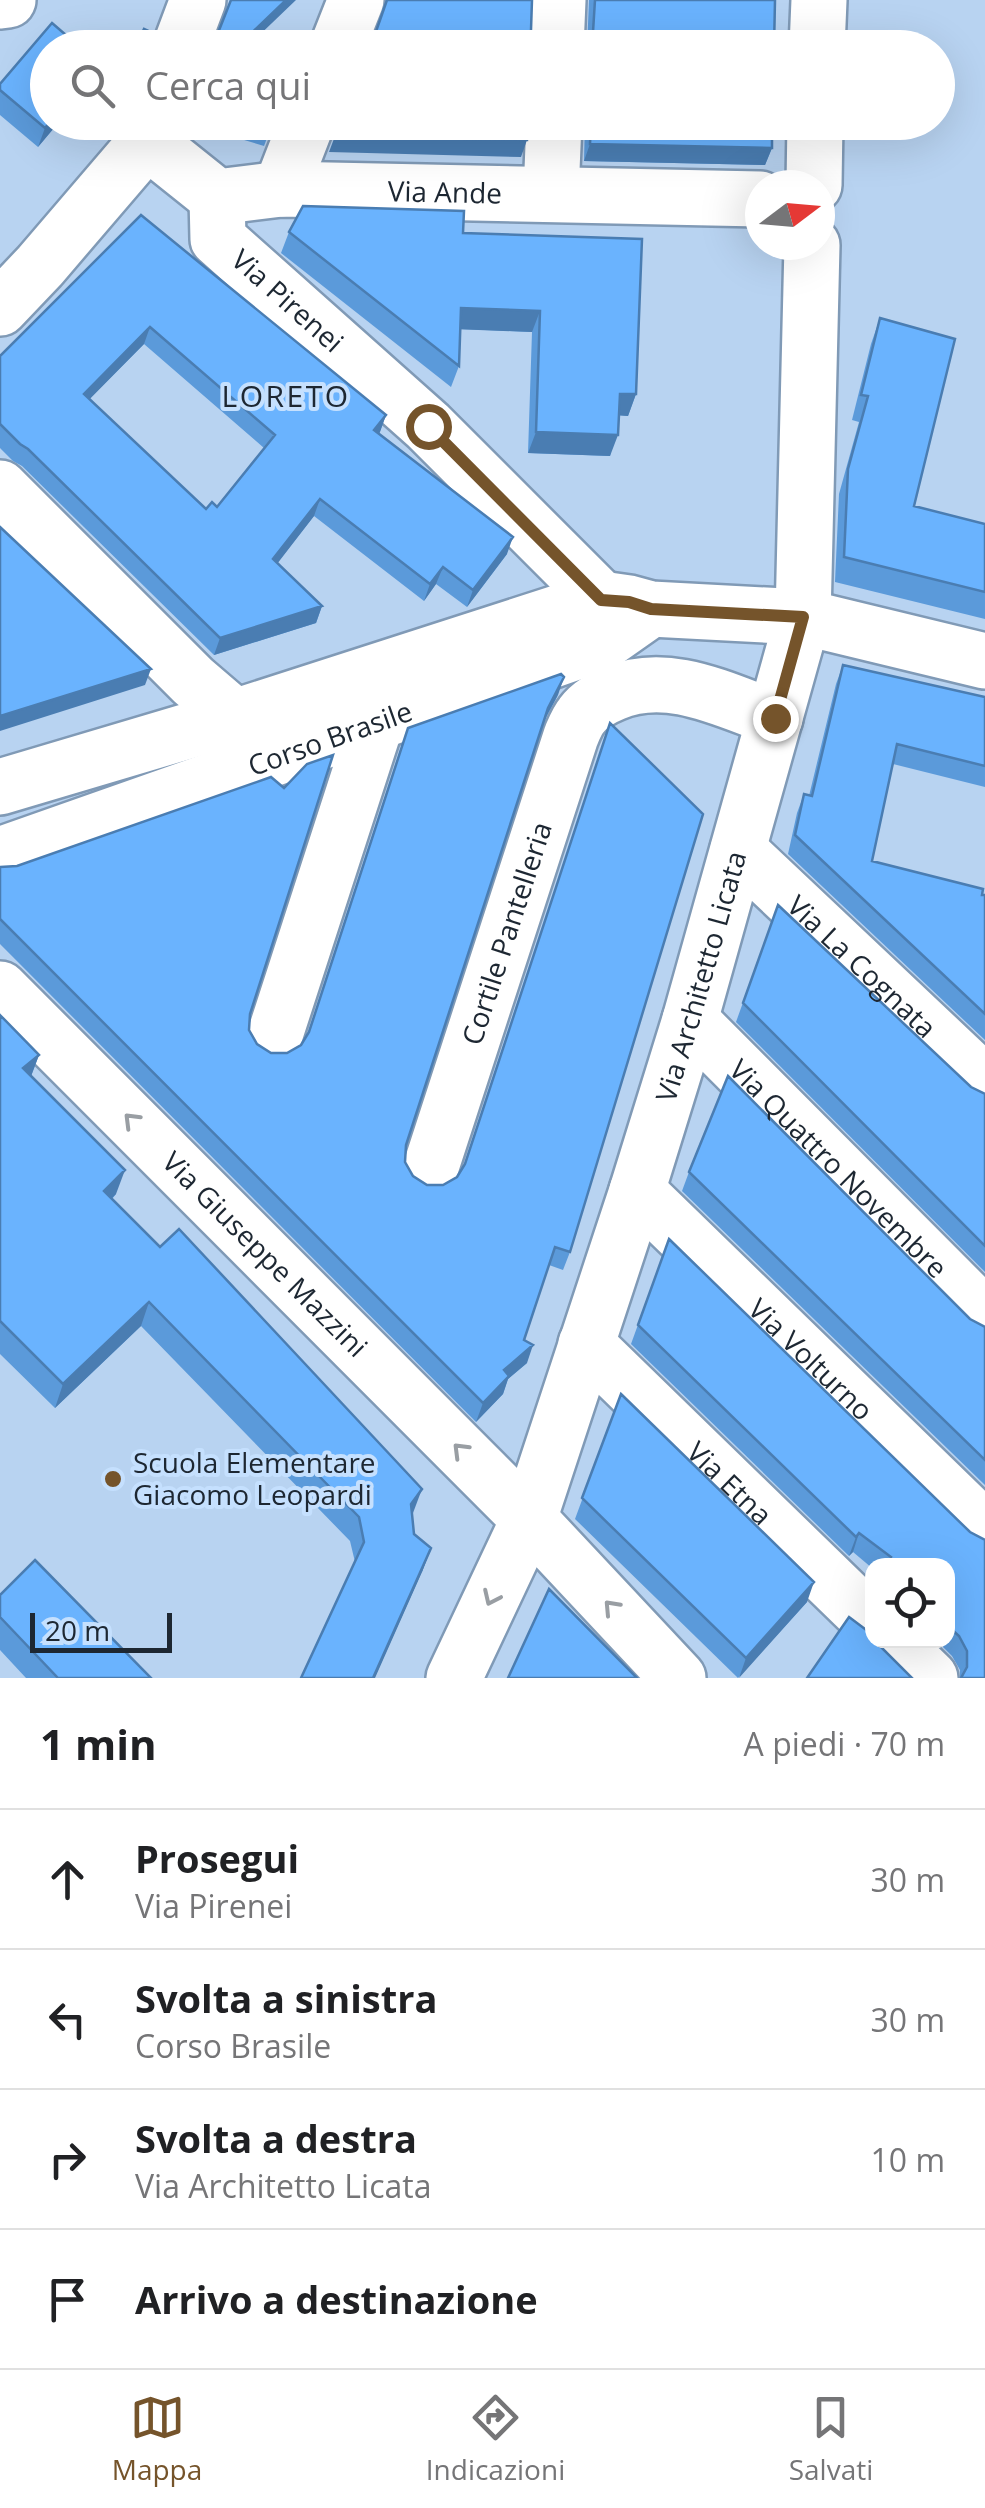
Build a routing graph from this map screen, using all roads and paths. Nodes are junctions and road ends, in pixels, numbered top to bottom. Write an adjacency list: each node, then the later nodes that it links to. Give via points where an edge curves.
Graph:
1 (8, 0): 6 (street)
2 (198, 0): 7 (street)
3 (356, 0): 8 (street)
4 (558, 0): 9 (street)
5 (819, 0): 10 (street)
6 (0, 1)
7 (187, 30)
8 (344, 30)
9 (557, 30)
10 (818, 30)
11 (143, 140): 22 (street)
12 (158, 140): 19 (street)
13 (300, 140): 17 (street)
14 (553, 140): 18 (street)
15 (815, 140): 16 (street)
16 (814, 170)
17 (281, 188): 18 (street, Via Ande); 19 (street, Via Ande)
18 (551, 194): 20 (street, Via Ande)
19 (217, 197): 24 (street, Via Pirenei, via 218,239)
20 (745, 199)
21 (812, 260): 25 (street, Via Architetto Licata)
22 (0, 308)
23 (0, 488): 27 (street)
24 (626, 604): 25 (street, Corso Brasile); 27 (street, Corso Brasile); 29 (street, Corso Brasile, via 604,642)
25 (803, 617): 26 (street, Corso Brasile); 28 (street, Via Architetto Licata)
26 (985, 661)
27 (236, 718): 30 (street, Corso Brasile)
28 (775, 718): 31 (street, Via Architetto Licata); 37 (street, Cortile Pantelleria, via 658,684 630,686 582,714)
29 (376, 723): 32 (street, Corso Brasile); 35 (street)
30 (0, 786)
31 (738, 850): 34 (street, Via Architetto Licata); 36 (street, Via La Cognata)
32 (0, 855)
33 (0, 989): 41 (street, Via Giuseppe Mazzini, one-way to 33)
34 (690, 1020): 38 (street, Via Architetto Licata); 39 (street, Via Quattro Novembre)
35 (273, 1041)
36 (985, 1084)
37 (430, 1173)
38 (637, 1191): 40 (street, Via Architetto Licata); 42 (street, Via Volturno)
39 (985, 1316)
40 (586, 1344): 41 (street, Via Architetto Licata); 43 (street, Via Etna)
41 (528, 1519): 45 (street, Via Architetto Licata, one-way to 45); 46 (street, Via Giuseppe Mazzini, one-way to 41)
42 (985, 1529)
43 (865, 1615)
44 (899, 1648): 47 (street)
45 (454, 1678)
46 (678, 1678)
47 (930, 1678)

